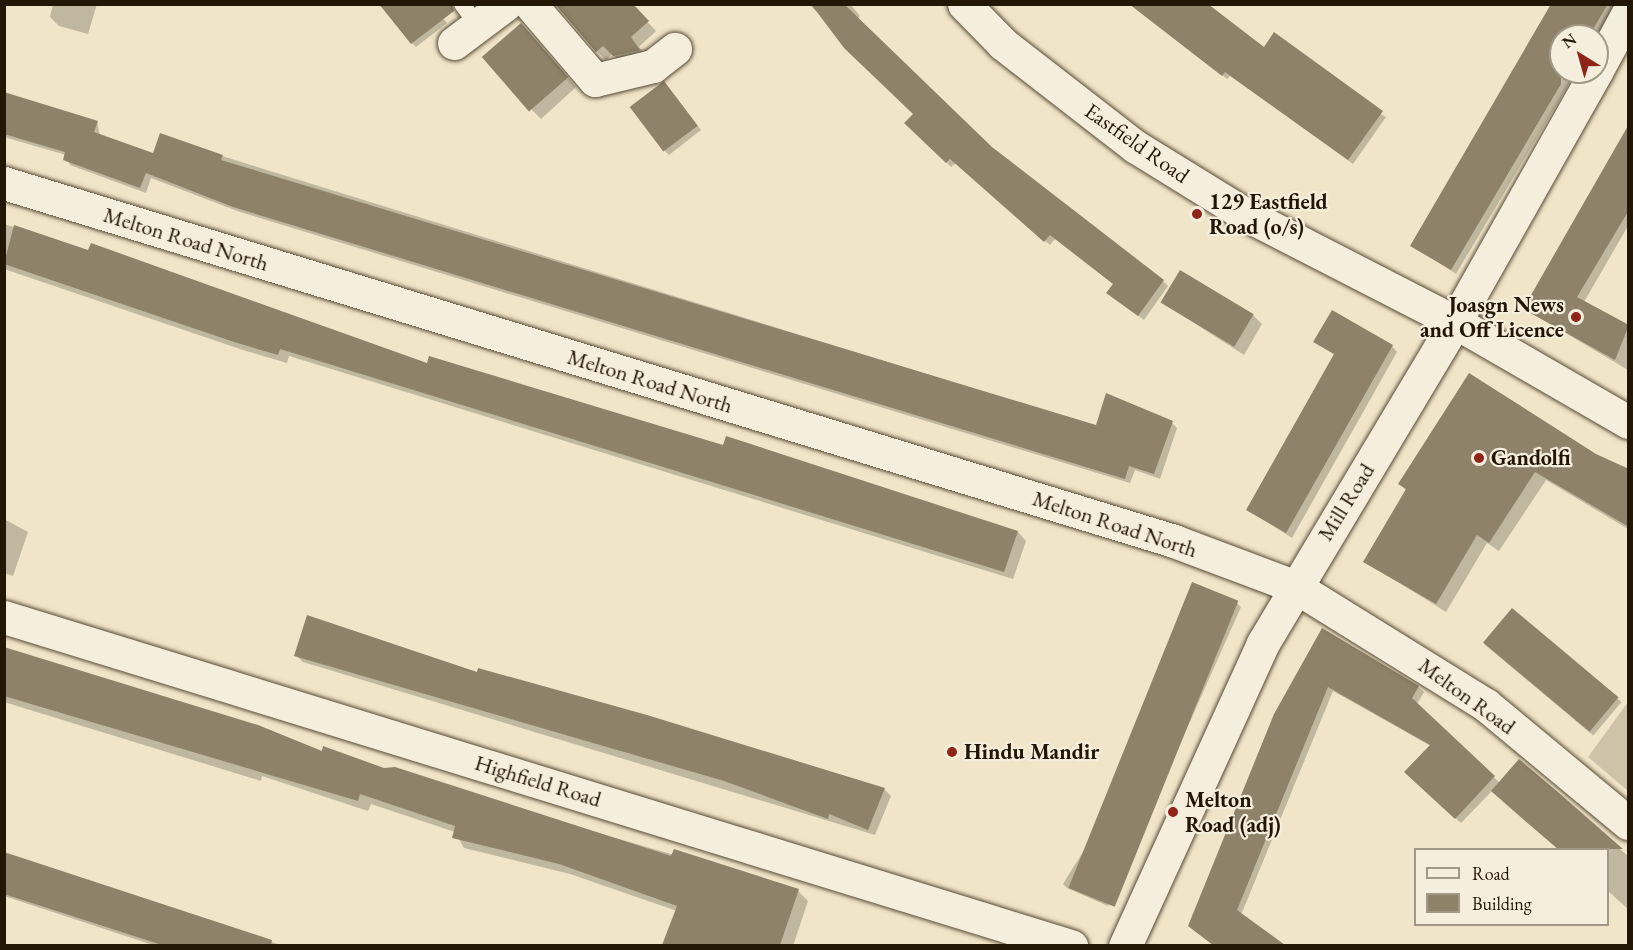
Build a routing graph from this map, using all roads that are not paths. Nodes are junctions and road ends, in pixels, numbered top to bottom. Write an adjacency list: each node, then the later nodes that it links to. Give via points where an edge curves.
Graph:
1 (506, 4): 5 (street)
2 (530, 4): 7 (street, via 595,80 653,66)
3 (964, 4): 10 (street, Eastfield Road, via 1003,44 1136,147 1243,213)
4 (1629, 13): 6 (street, Mill Road)
5 (465, 25)
6 (1609, 48)
7 (675, 49)
8 (1589, 84): 10 (street, Mill Road)
9 (4, 183): 12 (street, Melton Road North, via 1174,541)
10 (1455, 322): 11 (street, Eastfield Road); 12 (street, Mill Road)
11 (1629, 422)
12 (1294, 586): 14 (street, Melton Road, via 1486,705); 16 (street, Mill Road)
13 (4, 617): 15 (street, Highfield Road)
14 (1629, 823)
15 (1071, 945)
16 (1125, 945)

